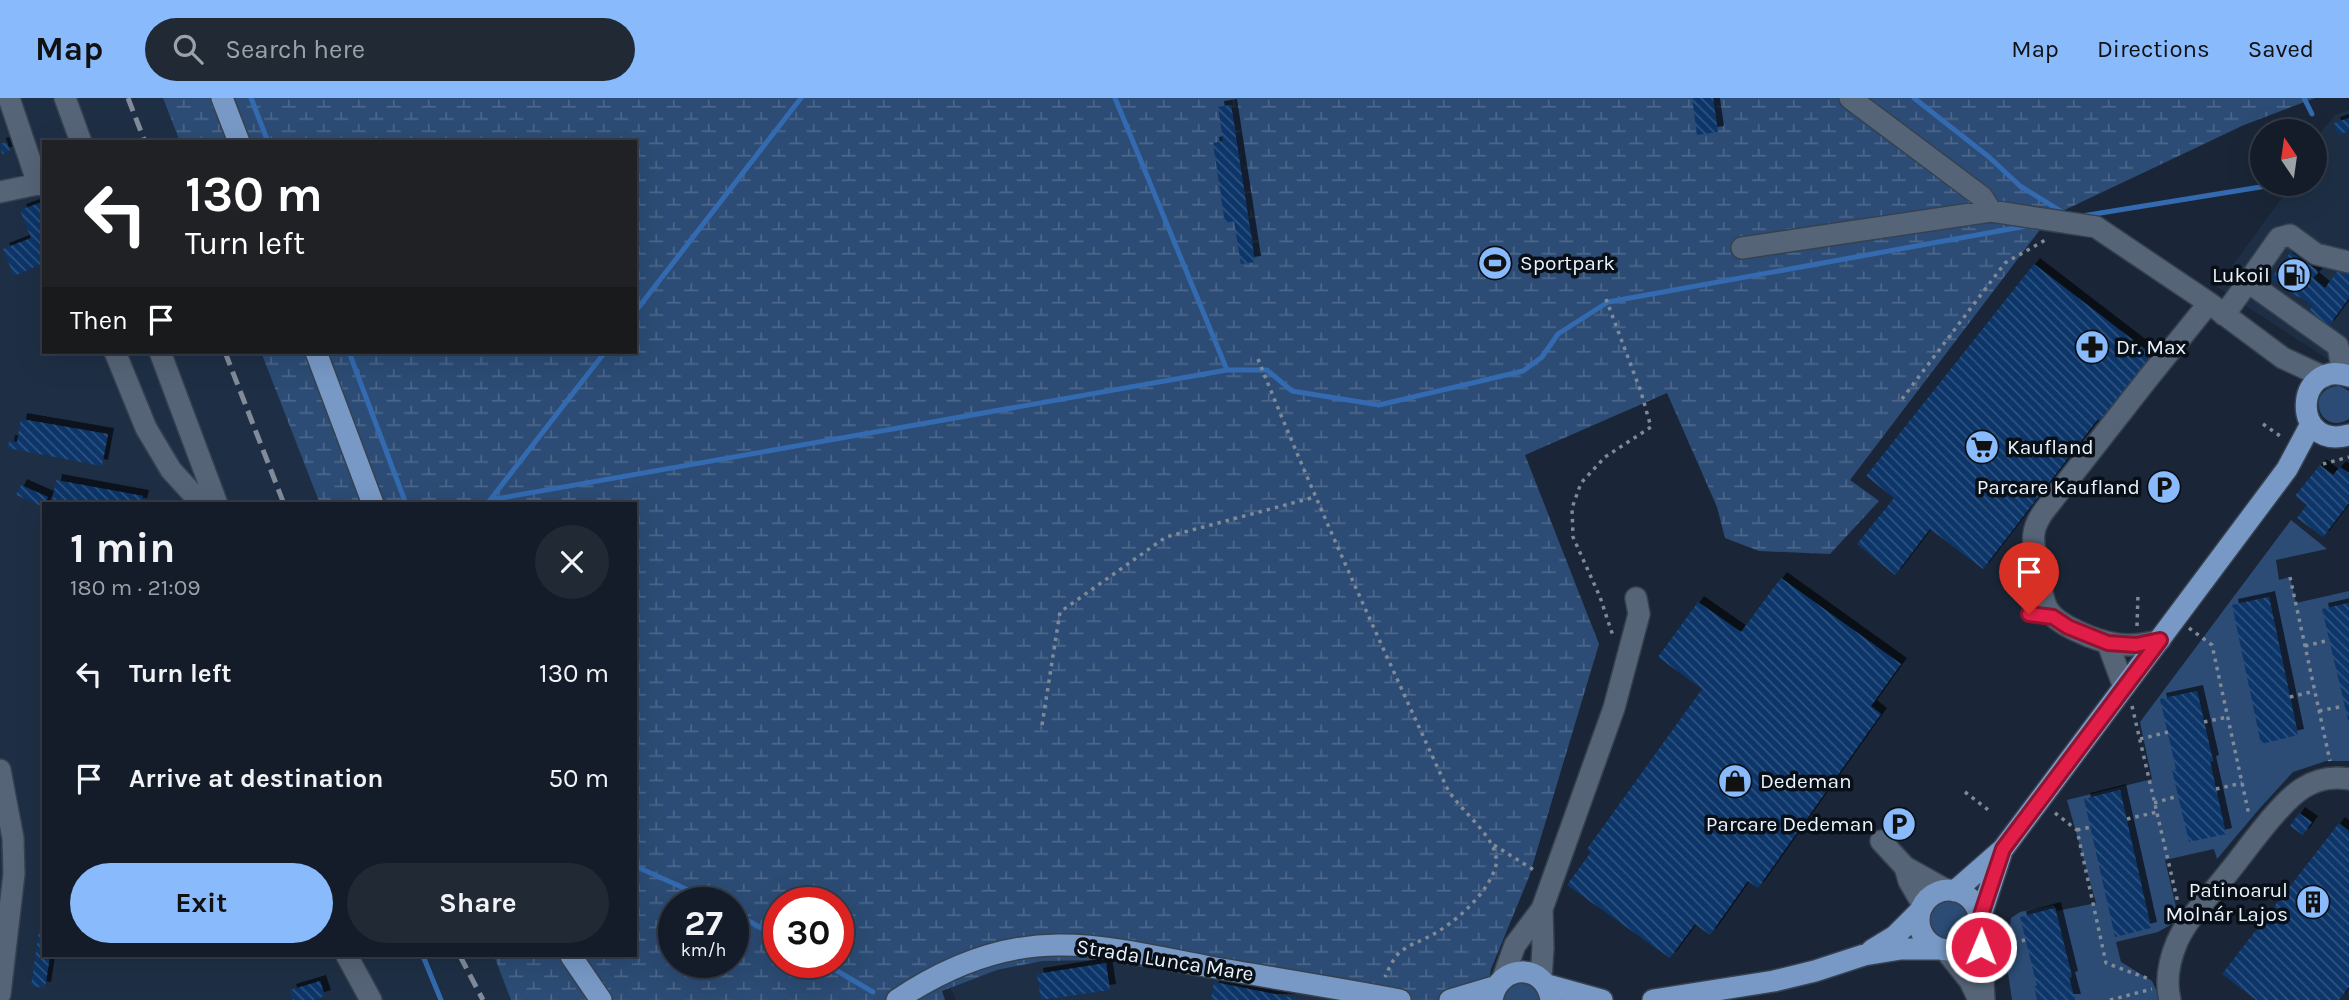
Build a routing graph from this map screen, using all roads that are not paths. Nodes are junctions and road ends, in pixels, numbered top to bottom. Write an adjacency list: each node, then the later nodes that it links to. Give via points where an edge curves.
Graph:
1 (9, 98): 7 (street)
2 (65, 98): 5 (street)
3 (222, 98): 6 (main road)
4 (1850, 98): 9 (street, via 1982,197)
5 (81, 140)
6 (238, 140)
7 (41, 185): 8 (street)
8 (0, 192)
9 (1991, 211): 10 (street); 13 (street, via 2096,228)
10 (1742, 248)
11 (2349, 262): 12 (street, via 2316,254 2284,235)
12 (2248, 282): 13 (street); 14 (street)
13 (2217, 309): 18 (street); 28 (street, via 2149,377 2035,524 2032,538 2044,599)
14 (2344, 339): 19 (street)
15 (116, 354): 23 (street, via 146,428 171,470)
16 (161, 354): 24 (street)
17 (317, 354): 25 (main road)
18 (2283, 358): 19 (street); 20 (street)
19 (2339, 376): 20 (main road, via 2311,387)
20 (2307, 394): 21 (main road, via 2305,409)
21 (2318, 430): 22 (main road, via 2334,438); 29 (main road, via 2309,455 2287,469)
22 (2349, 435)
23 (200, 502)
24 (216, 502)
25 (372, 502)
26 (1636, 598): 39 (street, via 1639,614 1614,708)
27 (2029, 614): 28 (street)
28 (2053, 617): 30 (street)
29 (2160, 640): 30 (street, via 2136,645); 31 (main road)
30 (2108, 643): 31 (street)
31 (2126, 685): 35 (main road)
32 (0, 770): 48 (street, via 13,838 14,874)
33 (2341, 778): 47 (street, via 2303,788 2254,841 2184,929 2173,955)
34 (1881, 841): 36 (street)
35 (2003, 849): 37 (main road); 40 (main road)
36 (1905, 867): 37 (street); 38 (street)
37 (1951, 890): 38 (main road, via 1933,894); 40 (main road, via 1971,899 1978,910)
38 (1922, 908): 41 (main road, via 1922,933); 42 (main road, via 1895,936)
39 (1542, 909): 45 (street, via 1515,945); 46 (street)
40 (1980, 934): 41 (main road, via 1965,946); 57 (street)
41 (1942, 950): 42 (main road, via 1901,949); 57 (street)
42 (1864, 955): 56 (main road, via 1783,979)
43 (348, 957): 51 (street)
44 (572, 957): 52 (main road)
45 (1497, 988): 46 (main road, via 1509,975 1523,972); 54 (main road)
46 (1546, 988): 55 (main road)
47 (2169, 993)
48 (0, 994)
49 (1340, 995): 50 (main road, Strada Lunca Mare); 53 (main road, Strada Lunca Mare, via 1062,944 977,959 920,984)
50 (1393, 999)
51 (371, 1000)
52 (601, 1000)
53 (897, 1000)
54 (1450, 1000)
55 (1602, 1000)
56 (1653, 1000)
57 (1982, 1000)

